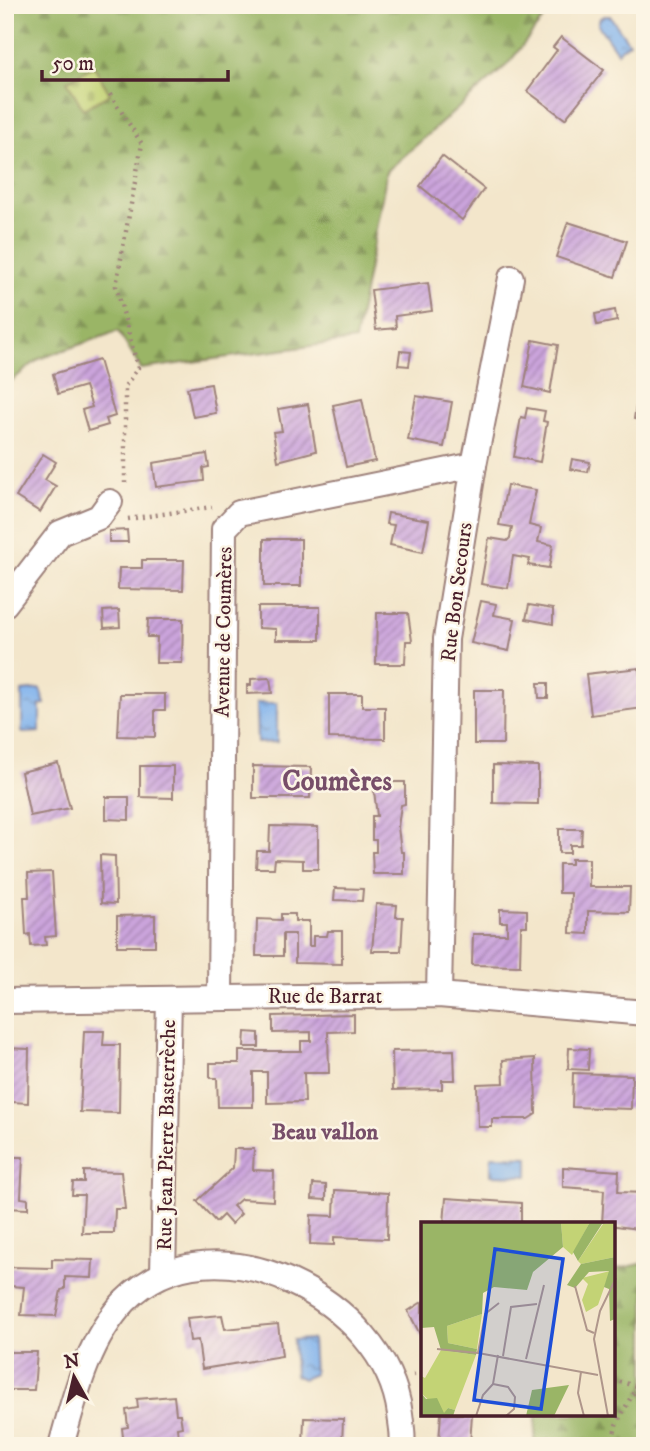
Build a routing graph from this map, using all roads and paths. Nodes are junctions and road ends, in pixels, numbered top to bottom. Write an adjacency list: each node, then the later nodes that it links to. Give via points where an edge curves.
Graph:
1 (110, 94): 4 (path, via 142,144 116,286 138,368 125,386 125,495)
2 (511, 278): 3 (street, Rue Bon Secours)
3 (474, 465): 5 (street, Avenue de Coumères, via 239,513); 7 (street, Rue Bon Secours, via 446,639)
4 (105, 509): 5 (path, via 118,521 214,507); 6 (street, via 60,533)
5 (233, 519): 8 (street, Avenue de Coumères, via 224,529)
6 (5, 604)
7 (439, 995): 8 (street, Rue de Barrat); 11 (street, Rue de Barrat)
8 (220, 997): 9 (street, Rue de Barrat)
9 (169, 999): 10 (street, Rue de Barrat); 12 (street, Rue Jean Pierre Basterrèche)
10 (5, 1001)
11 (645, 1013)
12 (163, 1273): 16 (street, Rue Jean Pierre Basterrèche, via 126,1300 100,1333); 17 (street, via 215,1263 260,1270 341,1312 389,1372 399,1406)
13 (645, 1370): 15 (path)
14 (615, 1381): 15 (path)
15 (636, 1386): 18 (path, via 616,1425)
16 (61, 1446)
17 (402, 1446)
18 (612, 1446)

